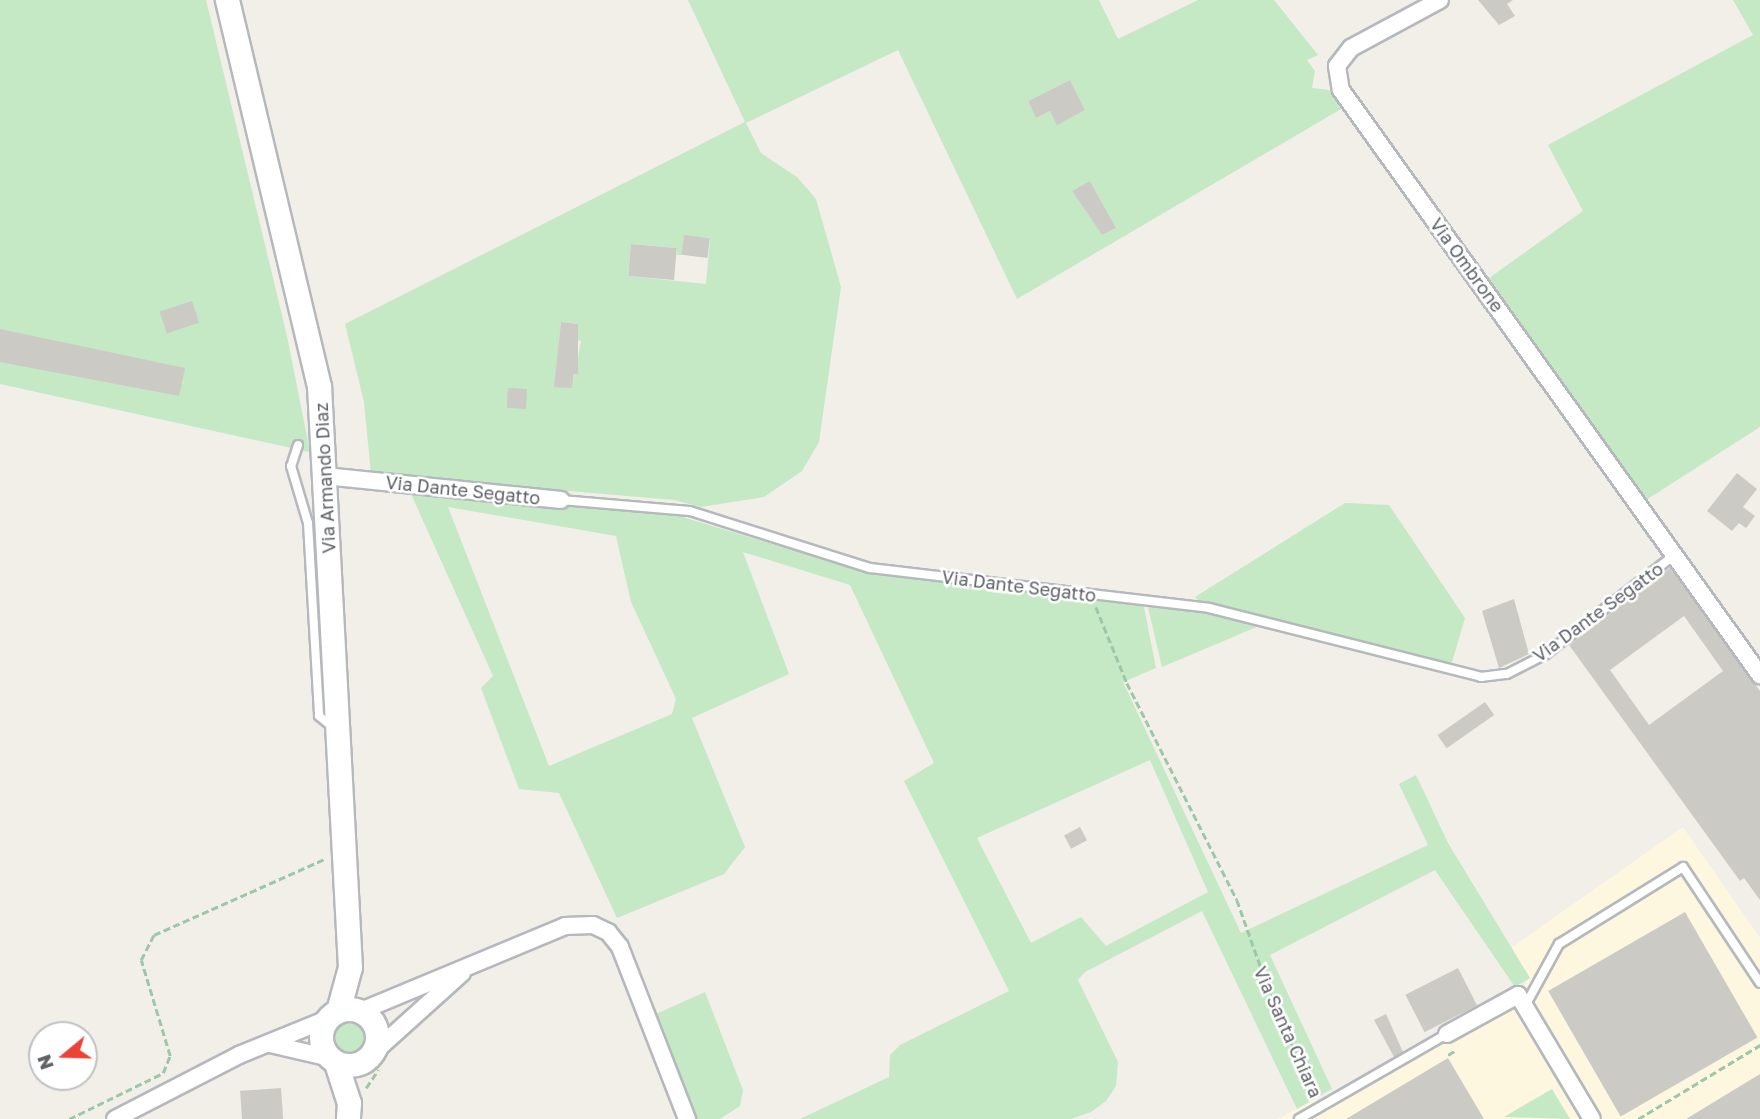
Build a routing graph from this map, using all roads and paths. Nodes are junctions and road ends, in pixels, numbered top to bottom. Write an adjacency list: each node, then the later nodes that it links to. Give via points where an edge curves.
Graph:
1 (227, 0): 4 (street, Via Armando Diaz, via 314,356)
2 (1440, 0): 6 (street, Via Ombrone, via 1351,48 1337,66 1340,90)
3 (298, 444): 9 (lane, via 291,466 308,523 319,716)
4 (325, 476): 5 (street, Via Dante Segatto); 9 (street, Via Armando Diaz)
5 (561, 500): 6 (lane, Via Dante Segatto, via 690,511 870,568 1209,608 1481,677 1507,674 1546,654)
6 (1678, 558): 8 (street, Via Ombrone)
7 (1102, 620): 25 (path, Via Santa Chiara, via 1127,684 1237,900 1277,1013)
8 (1760, 675)
9 (339, 732): 11 (street, Via Armando Diaz)
10 (325, 846): 26 (path, via 325,859 154,935 141,960 170,1056 163,1073)
11 (350, 967): 15 (street, Via Armando Diaz); 16 (street, Via Armando Diaz)
12 (470, 967): 15 (street); 22 (street); 28 (street, via 571,925 593,925 608,932 623,954)
13 (1760, 983): 14 (lane, via 1683,867 1559,944)
14 (1525, 1006): 17 (street, Via Santa Chiara, via 1518,995); 30 (street)
15 (361, 1011): 16 (street); 22 (street, Via Armando Diaz, via 377,1032)
16 (333, 1015): 18 (street); 23 (street, Via Armando Diaz, via 321,1043)
17 (1447, 1034): 25 (lane, Via Santa Chiara)
18 (268, 1044): 23 (street); 27 (street)
19 (1760, 1045): 31 (path)
20 (1456, 1050): 21 (path)
21 (1448, 1055)
22 (375, 1058): 23 (street, via 352,1066); 24 (street, Via Armando Diaz); 24 (path)
23 (333, 1060): 24 (street, Via Armando Diaz)
24 (354, 1106)
25 (1322, 1107): 29 (lane)
26 (69, 1119)
27 (115, 1119)
28 (687, 1119)
29 (1299, 1119)
30 (1592, 1119)
31 (1638, 1119)

